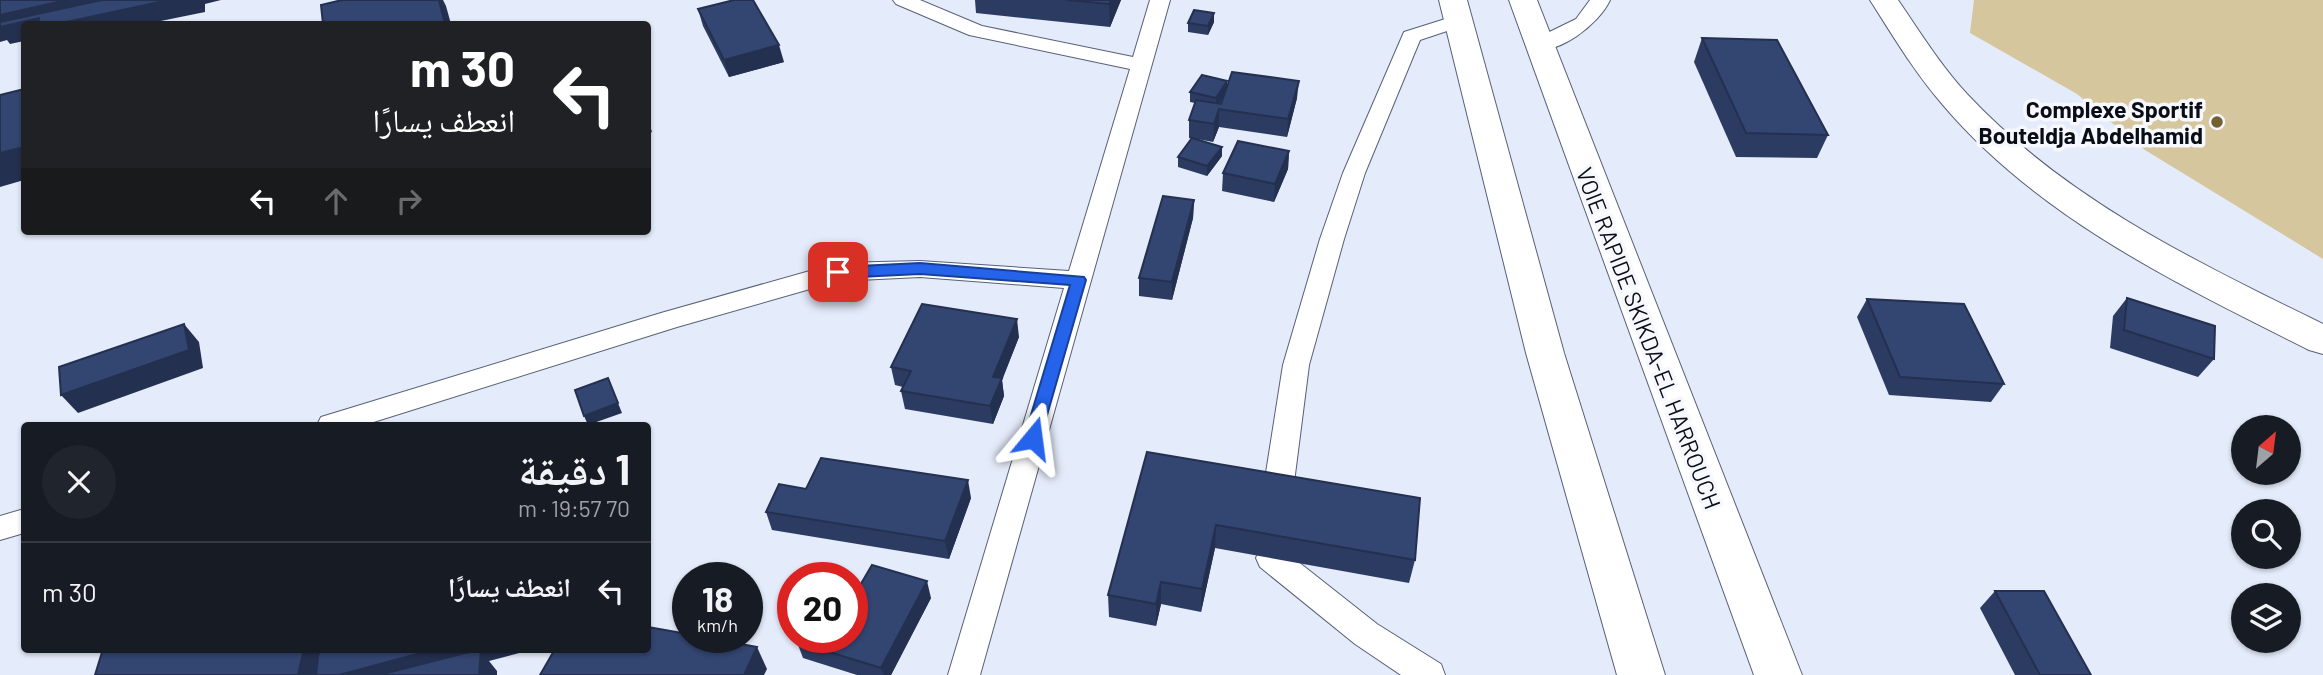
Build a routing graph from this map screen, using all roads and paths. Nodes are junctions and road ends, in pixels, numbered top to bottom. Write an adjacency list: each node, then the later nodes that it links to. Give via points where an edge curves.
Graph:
1 (903, 0): 8 (lane, via 976,31)
2 (1160, 0): 8 (lane)
3 (1523, 0): 7 (highway, VOIE RAPIDE SKIKDA-EL HARROUCH)
4 (1600, 0): 7 (lane, via 1583,23)
5 (1884, 0): 10 (highway, via 1956,100 2061,195 2196,276)
6 (1456, 11): 12 (lane, via 1410,36 1354,173 1296,365); 18 (highway, via 1545,353)
7 (1538, 45): 19 (highway, VOIE RAPIDE SKIKDA-EL HARROUCH)
8 (1141, 65): 9 (lane)
9 (1079, 280): 11 (lane, via 920,269 838,272); 16 (lane)
10 (2323, 340)
11 (341, 422)
12 (1277, 498)
13 (21, 521): 14 (lane)
14 (0, 528)
15 (1270, 558): 17 (lane, via 1366,635)
16 (964, 675)
17 (1429, 675)
18 (1641, 675)
19 (1778, 675)

